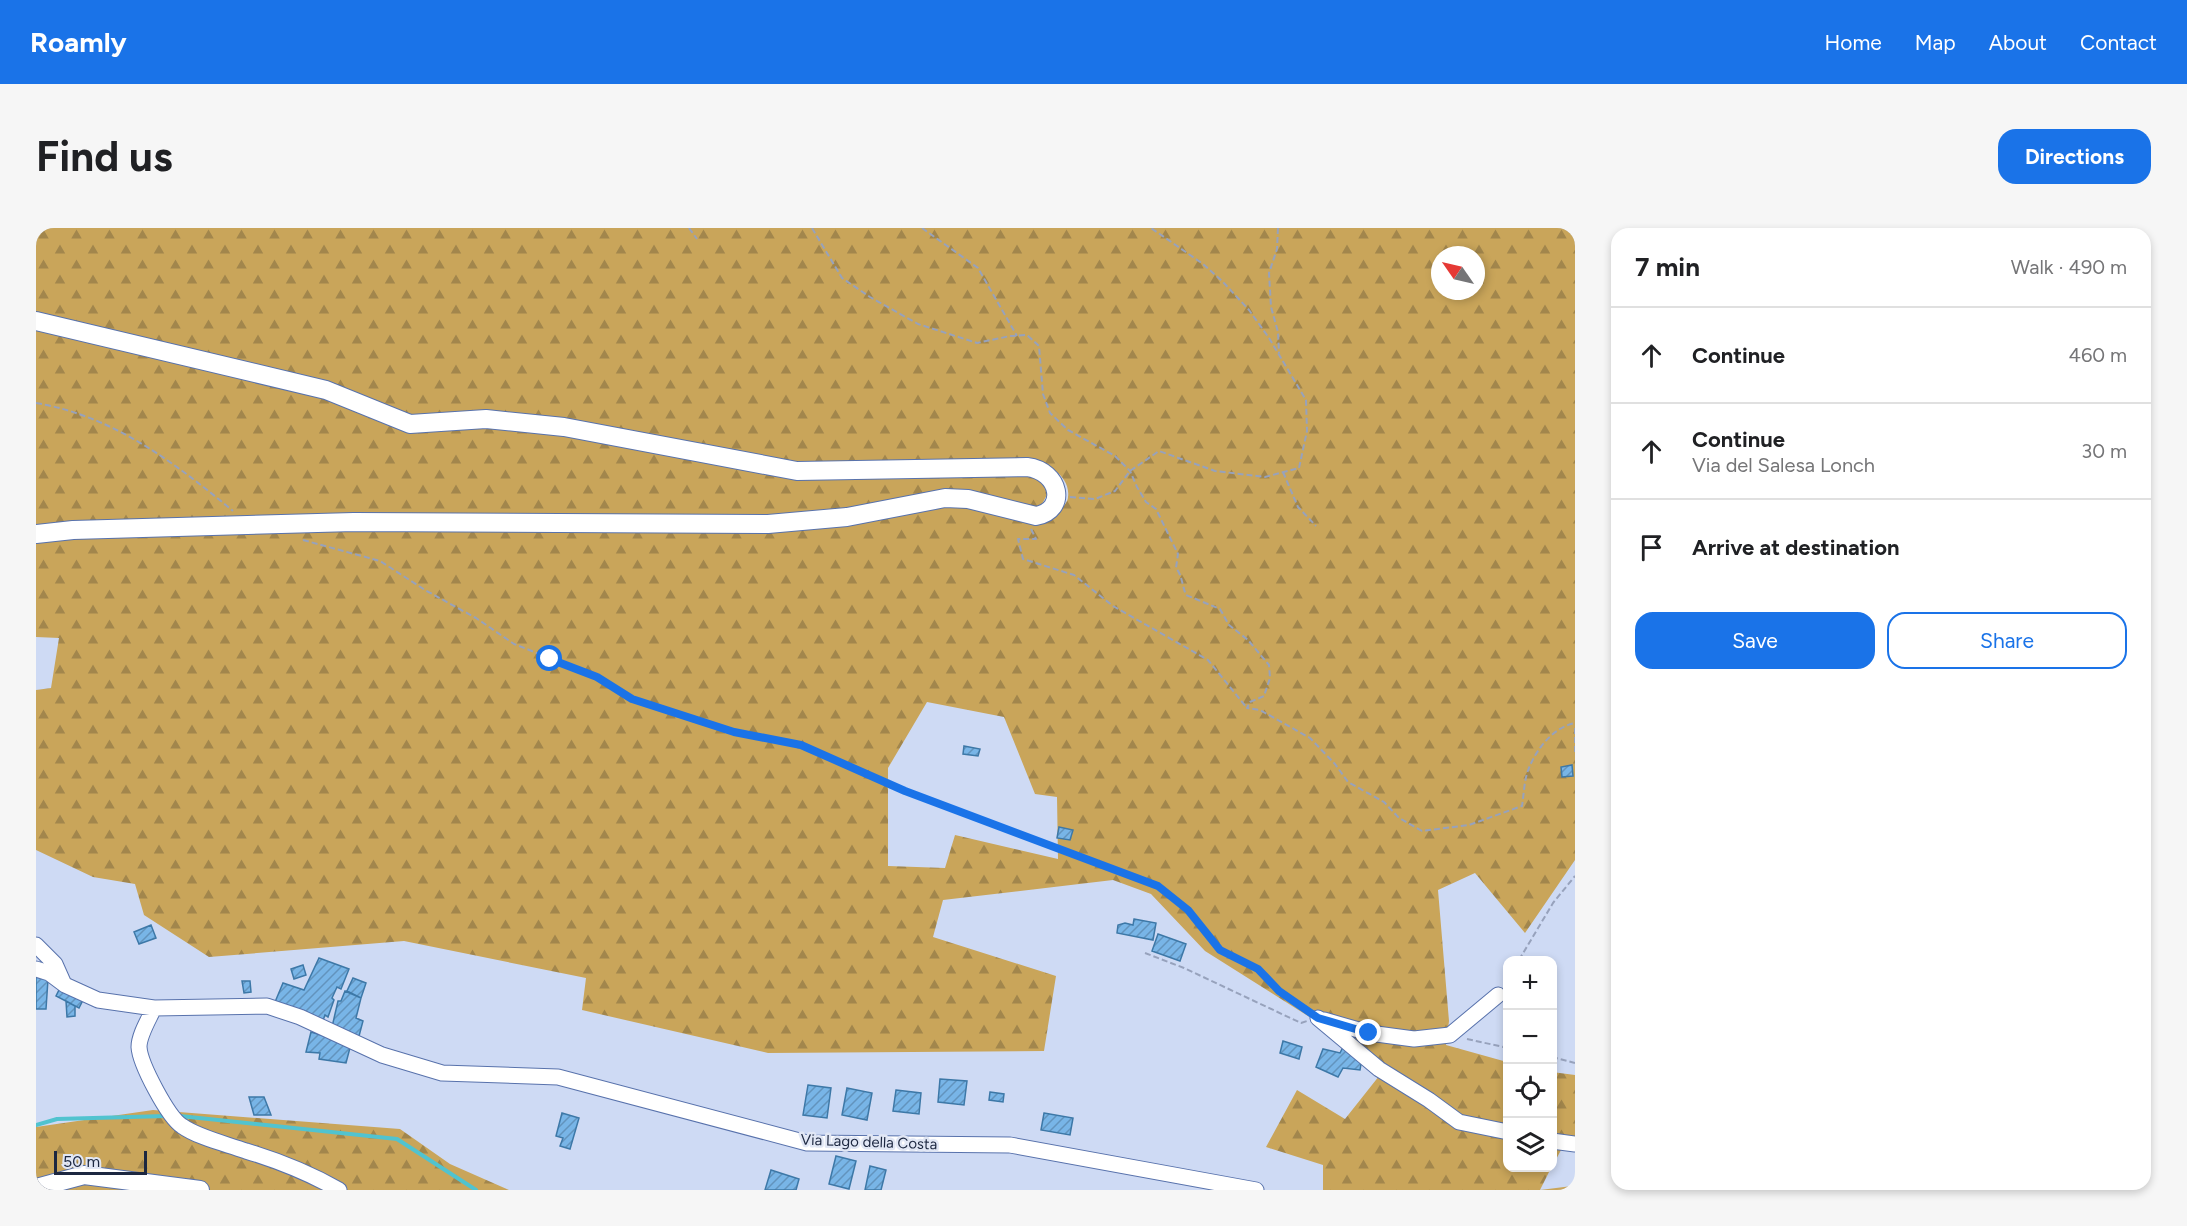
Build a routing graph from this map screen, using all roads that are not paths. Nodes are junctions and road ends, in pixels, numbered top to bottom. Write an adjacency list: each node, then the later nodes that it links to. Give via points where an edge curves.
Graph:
1 (36, 321): 2 (main road, via 326,390 410,424 486,419 564,427 797,471 1027,467 1037,468 1056,486 1052,508 1045,515 1036,516 968,499 945,498 847,517 768,524 354,522)
2 (36, 534)
3 (36, 945): 5 (street, via 55,964)
4 (36, 969): 5 (street, Via Lago della Costa)
5 (64, 985): 7 (street, Via Lago della Costa, via 98,1000)
6 (1498, 995): 8 (street, via 1450,1035 1414,1040 1369,1033 1318,1018 1379,1068 1459,1122)
7 (154, 1008): 13 (street, via 139,1046 151,1083 179,1124 212,1140 278,1161); 14 (street, Via Lago della Costa, via 267,1006 382,1055 442,1073 558,1077 807,1143 1010,1145)
8 (1503, 1131)
9 (1557, 1142): 10 (street)
10 (1575, 1144)
11 (36, 1188): 12 (main road, via 84,1174)
12 (200, 1190)
13 (339, 1190)
14 (1256, 1190)

